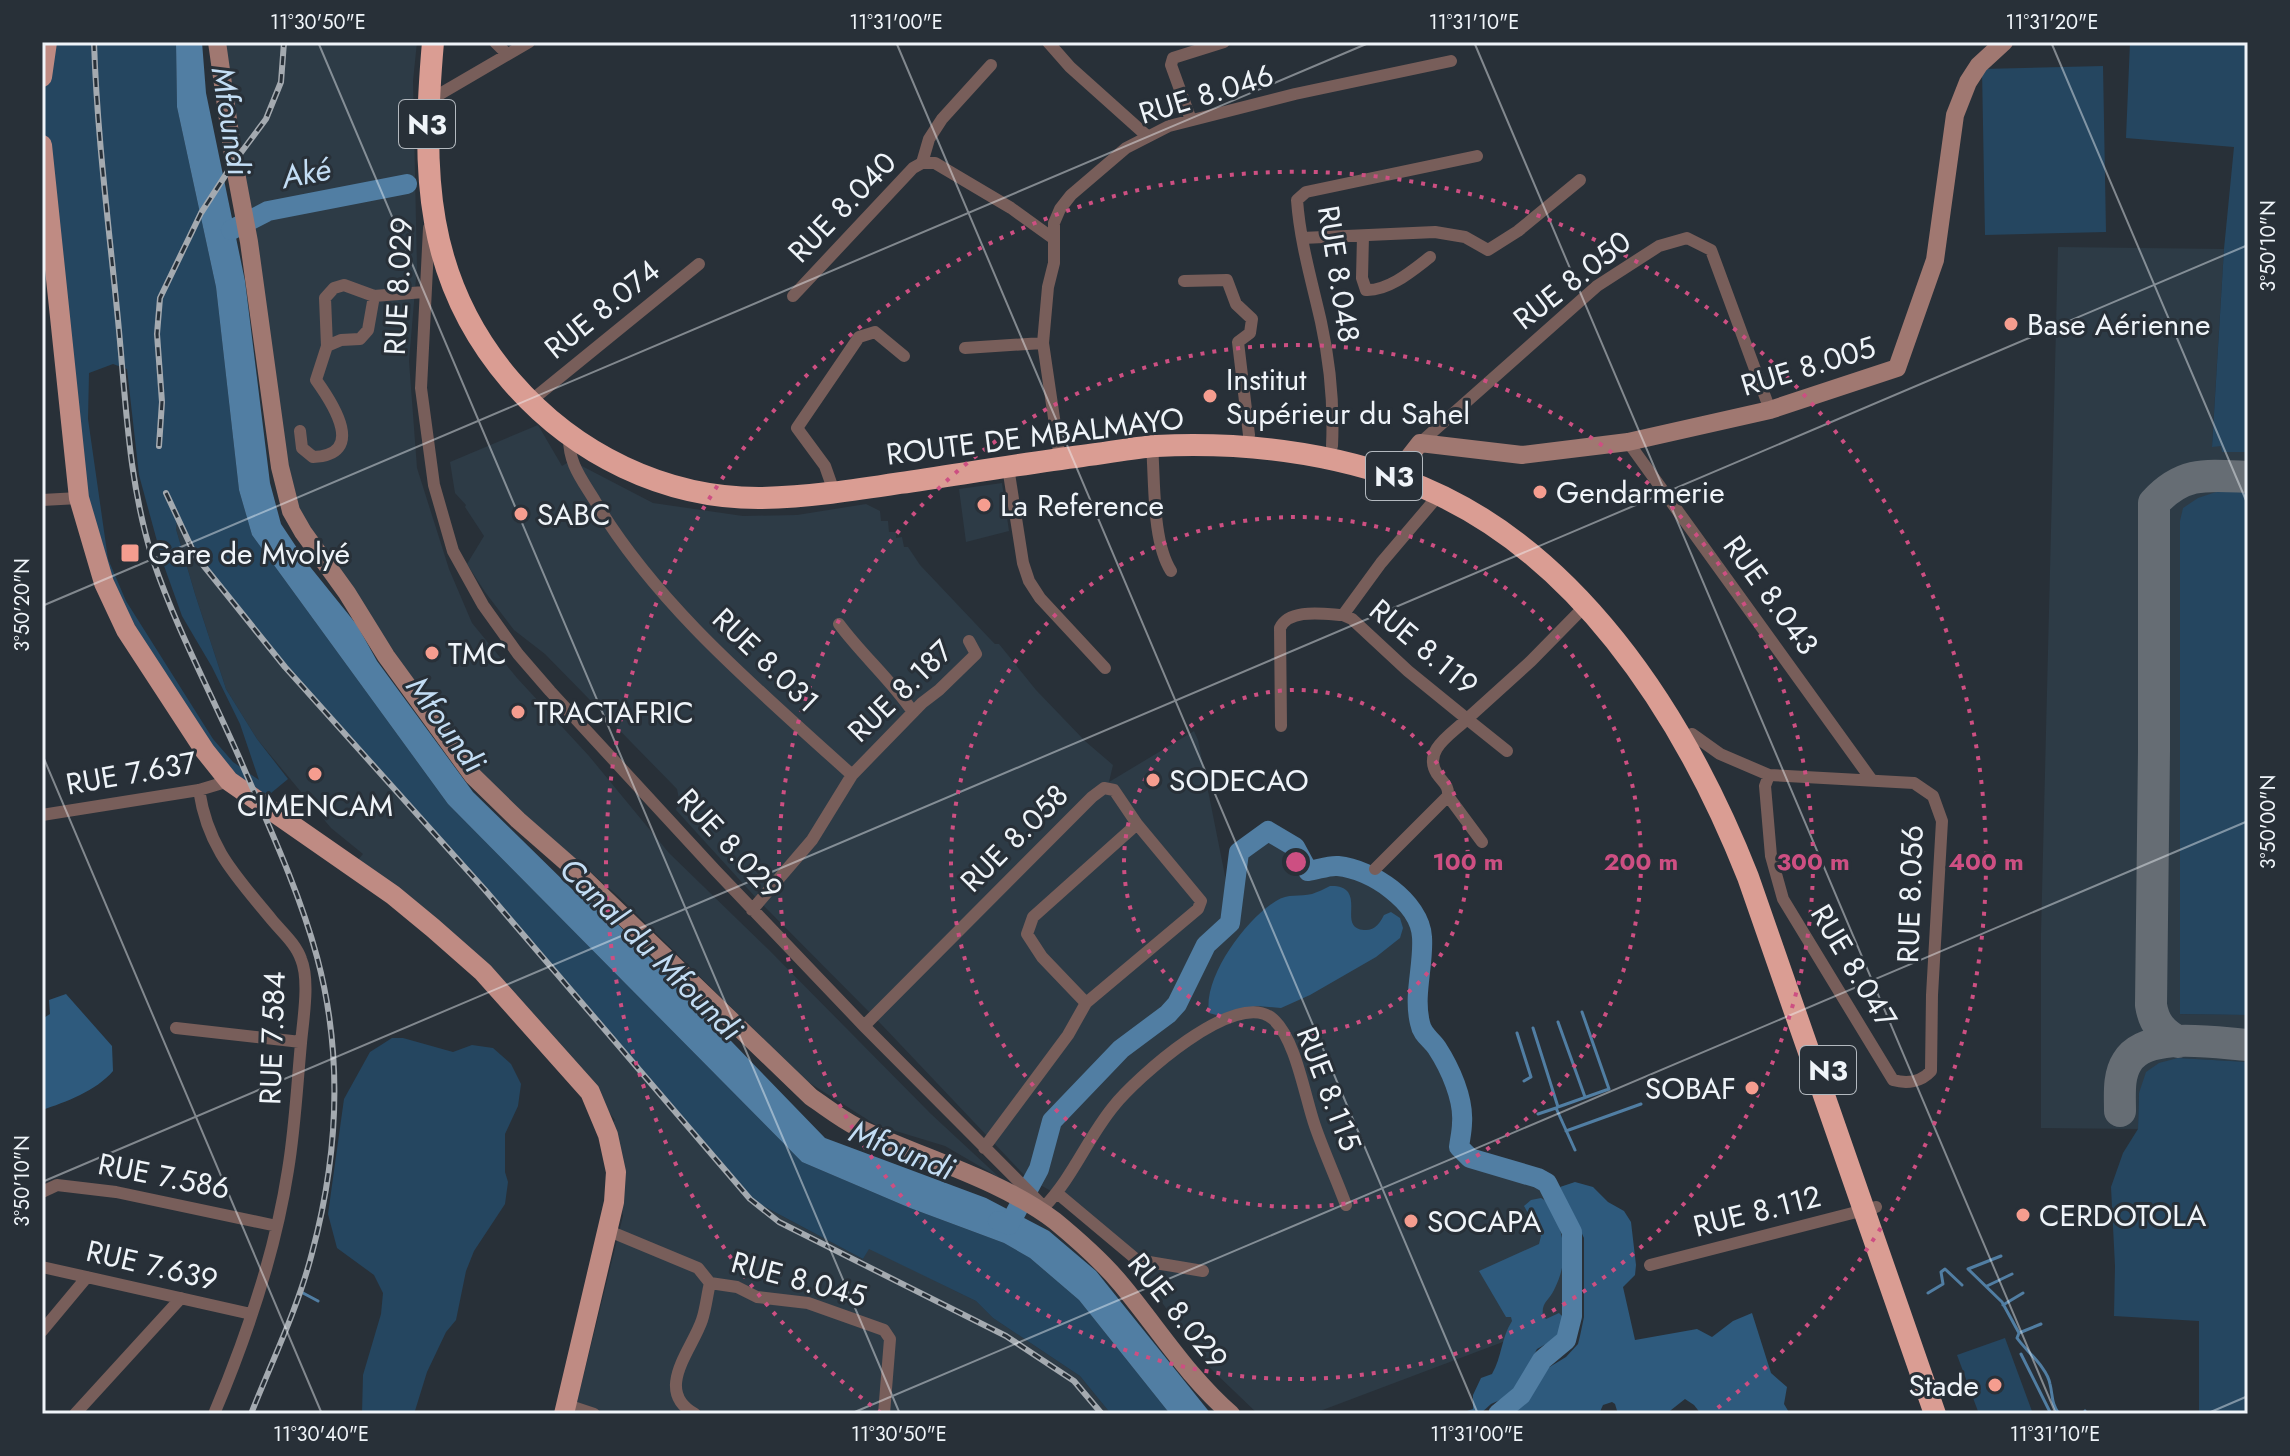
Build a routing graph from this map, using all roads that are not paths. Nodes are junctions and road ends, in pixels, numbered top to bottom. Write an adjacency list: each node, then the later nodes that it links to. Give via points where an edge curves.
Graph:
1 (47, 42): 12 (main road)
2 (217, 42): 82 (main road, via 285,490 303,532 394,668 473,776 811,1097 855,1126)
3 (433, 42): 13 (highway, N3)
4 (495, 42): 9 (street)
5 (529, 42): 9 (street)
6 (1048, 42): 15 (street)
7 (1224, 42): 14 (street, via 1173,58)
8 (2004, 42): 35 (main road, RUE 8.005, via 1979,65 1955,115 1935,260 1897,368)
9 (507, 54): 13 (street)
10 (1451, 61): 14 (street, RUE 8.046)
11 (991, 65): 18 (street, via 942,119)
12 (42, 77)
13 (428, 101): 20 (highway, N3)
14 (1191, 120): 15 (street, RUE 8.046)
15 (1147, 136): 23 (street, RUE 8.046, via 1071,195 1054,223)
16 (42, 145): 48 (main road)
17 (1477, 156): 22 (street, RUE 8.048, via 1306,192 1297,200)
18 (922, 163): 23 (street, RUE 8.040, via 935,163); 29 (street, RUE 8.040)
19 (1580, 180): 21 (street, via 1488,250 1465,237 1435,232)
20 (431, 202): 27 (street, RUE 8.029); 34 (highway, N3, via 493,338); 37 (highway, ROUTE DE MBALMAYO / N3, via 448,273 486,348 520,391)
21 (1363, 236): 22 (street); 24 (street, via 1366,290 1386,285)
22 (1302, 238): 42 (street, RUE 8.048, via 1334,404)
23 (1054, 239): 30 (street, RUE 8.046)
24 (1430, 257)
25 (699, 264): 34 (street, RUE 8.074)
26 (1184, 281): 38 (street, via 1227,280 1236,304 1252,319 1250,333 1238,342)
27 (424, 292): 28 (street); 71 (street, RUE 8.029, via 421,388 434,485 465,575 542,682)
28 (374, 296): 31 (street, via 368,330 360,339); 31 (street, via 344,285 334,288 325,298)
29 (793, 296)
30 (1043, 343): 32 (street); 43 (street, RUE 8.046)
31 (327, 346): 36 (street, via 316,380 334,407 342,444 337,452 313,457 302,448)
32 (965, 348)
33 (904, 356): 46 (street, via 875,332 859,337 797,428)
34 (538, 395): 46 (highway, N3, via 583,432 676,476 767,488)
35 (1770, 410): 39 (main road, RUE 8.005); 40 (street, RUE 8.050, via 1711,250 1687,238 1659,246 1597,286)
36 (300, 431)
37 (569, 435): 45 (highway, ROUTE DE MBALMAYO / N3, via 644,476 729,496 857,489); 61 (street, RUE 8.031, via 568,451 577,471 644,573)
38 (1249, 435): 42 (highway, N3); 43 (highway, N3, via 1142,438)
39 (1628, 442): 40 (main road, RUE 8.005, via 1522,455); 63 (street, RUE 8.043)
40 (1420, 443): 44 (main road)
41 (1152, 446): 43 (highway, ROUTE DE MBALMAYO / N3); 47 (highway, ROUTE DE MBALMAYO / N3, via 1276,450 1350,464); 50 (street, via 1160,538)
42 (1332, 446): 44 (highway, N3)
43 (1059, 455): 45 (highway, ROUTE DE MBALMAYO / N3); 46 (highway, N3)
44 (1402, 466): 59 (highway, N3, via 1494,513 1564,567 1618,628)
45 (1008, 467): 55 (street, via 1029,581)
46 (831, 483)
47 (1438, 496): 51 (highway, ROUTE DE MBALMAYO / N3, via 1523,549); 52 (street)
48 (79, 498): 49 (street); 64 (main road, via 104,583 126,630 205,751)
49 (42, 500)
50 (1171, 571)
51 (1586, 605): 57 (street, RUE 8.119); 81 (highway, ROUTE DE MBALMAYO / N3, via 1669,718 1726,821)
52 (1343, 615): 57 (street, RUE 8.119); 58 (street, via 1291,616 1283,621)
53 (839, 624): 56 (street)
54 (969, 641): 56 (street, RUE 8.187, via 976,654)
55 (1105, 668)
56 (913, 712): 61 (street, RUE 8.187)
57 (1467, 719): 60 (street); 66 (street, via 1434,751 1432,763)
58 (1281, 726)
59 (1692, 734): 62 (street, via 1720,754); 81 (highway, N3, via 1758,874)
60 (1507, 751)
61 (852, 775): 71 (street, via 812,840)
62 (1769, 775): 63 (street, RUE 8.056); 76 (street, RUE 8.047, via 1765,786 1771,856 1783,899)
63 (1871, 779): 76 (street, RUE 8.056, via 1914,783 1933,796 1942,821 1931,1071 1924,1079)
64 (236, 786): 65 (street, RUE 7.637); 84 (main road, via 393,895 473,964 590,1092 616,1172)
65 (199, 790): 67 (street, RUE 7.637); 75 (street, RUE 7.584, via 213,843 301,958)
66 (1448, 796): 69 (street); 70 (street)
67 (42, 815)
68 (1137, 824): 72 (street, via 1033,917 1027,934); 72 (street, via 1201,901); 73 (street, RUE 8.058, via 1114,790 1104,788)
69 (1482, 842)
70 (1375, 869)
71 (752, 910): 73 (street, RUE 8.029)
72 (1086, 1003): 77 (street)
73 (864, 1026): 77 (street, RUE 8.029)
74 (176, 1028): 75 (street)
75 (301, 1042): 83 (street, RUE 7.584, via 294,1131)
76 (1893, 1080)
77 (984, 1148): 82 (street, RUE 8.029)
78 (42, 1192): 83 (street, RUE 7.586, via 57,1185 116,1192)
79 (1057, 1193): 80 (street, RUE 8.115, via 1113,1107 1147,1072 1201,1030 1232,1016 1260,1013 1273,1019 1298,1065); 82 (street, RUE 8.115); 87 (street, via 1137,1260)
80 (1346, 1205)
81 (1871, 1209): 85 (street, RUE 8.112); 100 (highway, ROUTE DE MBALMAYO / N3); 101 (highway, N3)
82 (1045, 1211): 99 (main road, RUE 8.029, via 1119,1282)
83 (277, 1226): 91 (street, RUE 7.584)
84 (609, 1231): 89 (street, via 698,1268); 93 (main road)
85 (1650, 1265)
86 (42, 1267): 88 (street, RUE 7.639)
87 (1203, 1271)
88 (87, 1277): 90 (street, RUE 7.639); 92 (street)
89 (710, 1283): 97 (street, via 702,1320 684,1351 677,1377 676,1395); 98 (street, RUE 8.045, via 757,1297 808,1303 884,1330 890,1339)
90 (181, 1298): 91 (street, RUE 7.639); 94 (street)
91 (251, 1314): 95 (street, RUE 7.584)
92 (42, 1331)
93 (566, 1410): 96 (street)
94 (75, 1414)
95 (214, 1414)
96 (594, 1414)
97 (695, 1414)
98 (884, 1414)
99 (1231, 1414)
100 (1935, 1414)
101 (1947, 1414)

